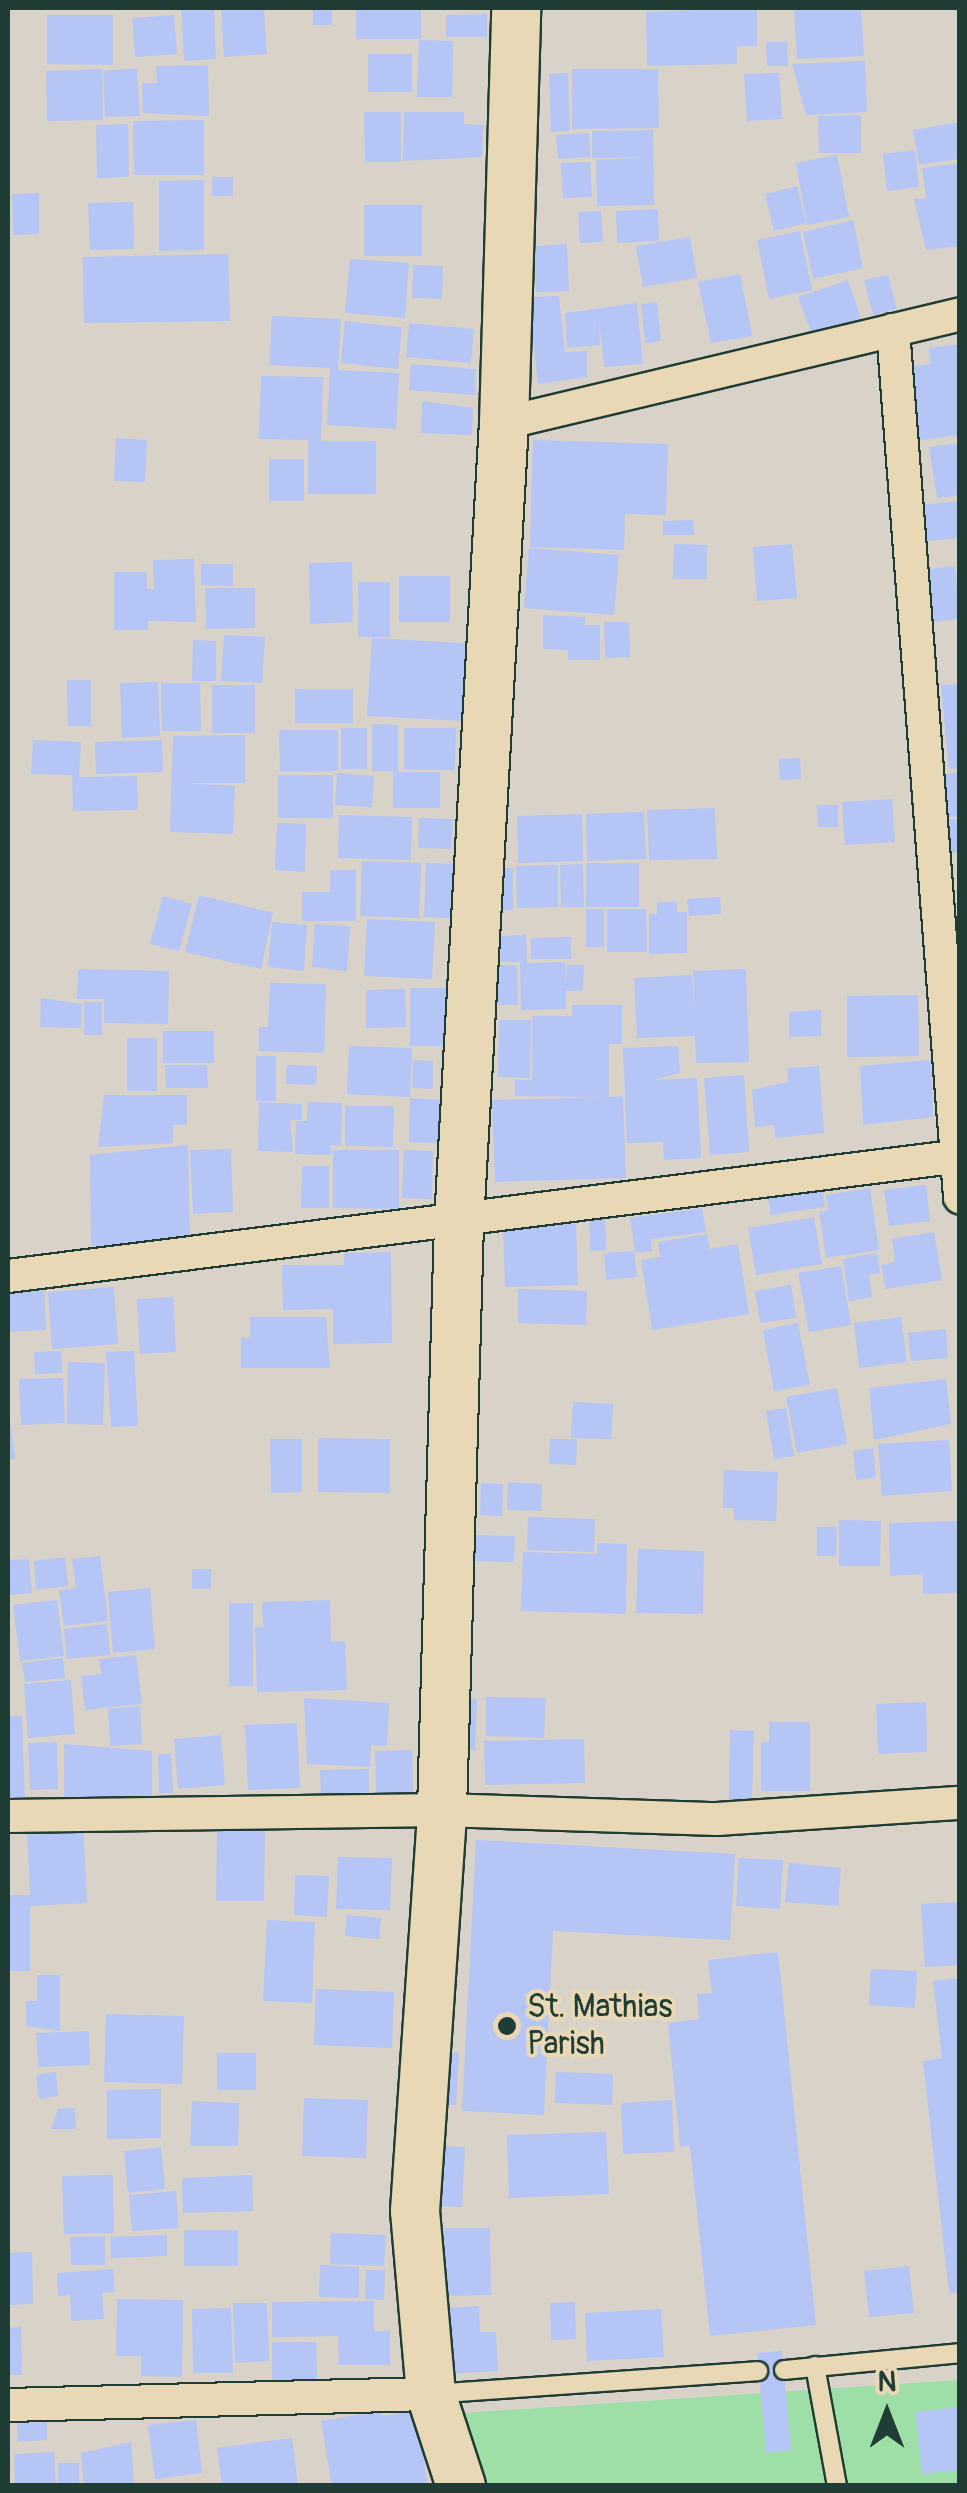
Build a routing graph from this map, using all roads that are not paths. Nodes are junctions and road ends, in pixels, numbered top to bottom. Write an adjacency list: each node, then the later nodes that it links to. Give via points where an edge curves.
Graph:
1 (516, 8): 4 (street)
2 (960, 314): 3 (street)
3 (893, 330): 4 (street); 5 (street)
4 (504, 424): 7 (street)
5 (958, 1156): 6 (street); 7 (street)
6 (960, 1197)
7 (460, 1222): 8 (street); 10 (street)
8 (8, 1276)
9 (960, 1802): 10 (street, via 717,1819)
10 (442, 1810): 11 (street); 16 (street, via 414,2210)
11 (8, 1816)
12 (960, 2353): 13 (lane)
13 (815, 2366): 14 (lane); 19 (lane)
14 (784, 2370)
15 (758, 2372): 16 (lane)
16 (431, 2394): 17 (street); 18 (street)
17 (8, 2405)
18 (461, 2486)
19 (837, 2486)

